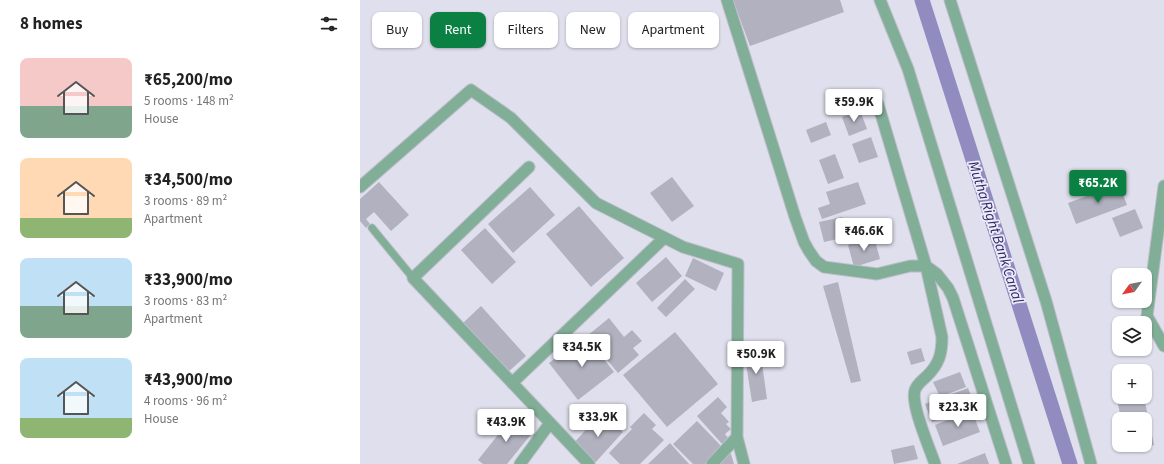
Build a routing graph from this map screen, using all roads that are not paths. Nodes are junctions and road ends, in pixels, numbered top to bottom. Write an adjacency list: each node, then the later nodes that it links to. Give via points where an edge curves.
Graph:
1 (727, 0): 10 (street, via 795,217 804,242 816,261 824,268 877,274 910,266)
2 (880, 0): 22 (street, via 908,69)
3 (950, 0): 23 (street, via 1046,301)
4 (878, 104): 10 (street)
5 (529, 167): 11 (street)
6 (1164, 186): 12 (street, via 1147,316)
7 (360, 187): 9 (street, via 471,90 510,118 596,203)
8 (372, 228): 11 (lane)
9 (664, 238): 13 (street); 15 (street, via 683,247 738,264)
10 (926, 266): 20 (street, via 942,344 937,365 915,389 914,397); 21 (street, via 937,274 953,298)
11 (413, 278): 13 (street)
12 (1164, 346)
13 (512, 383): 14 (street)
14 (550, 423): 16 (street); 17 (street)
15 (737, 438): 18 (street); 19 (street)
16 (520, 464)
17 (589, 464)
18 (712, 464)
19 (744, 464)
20 (935, 464)
21 (1006, 464)
22 (1029, 464)
23 (1091, 464)

